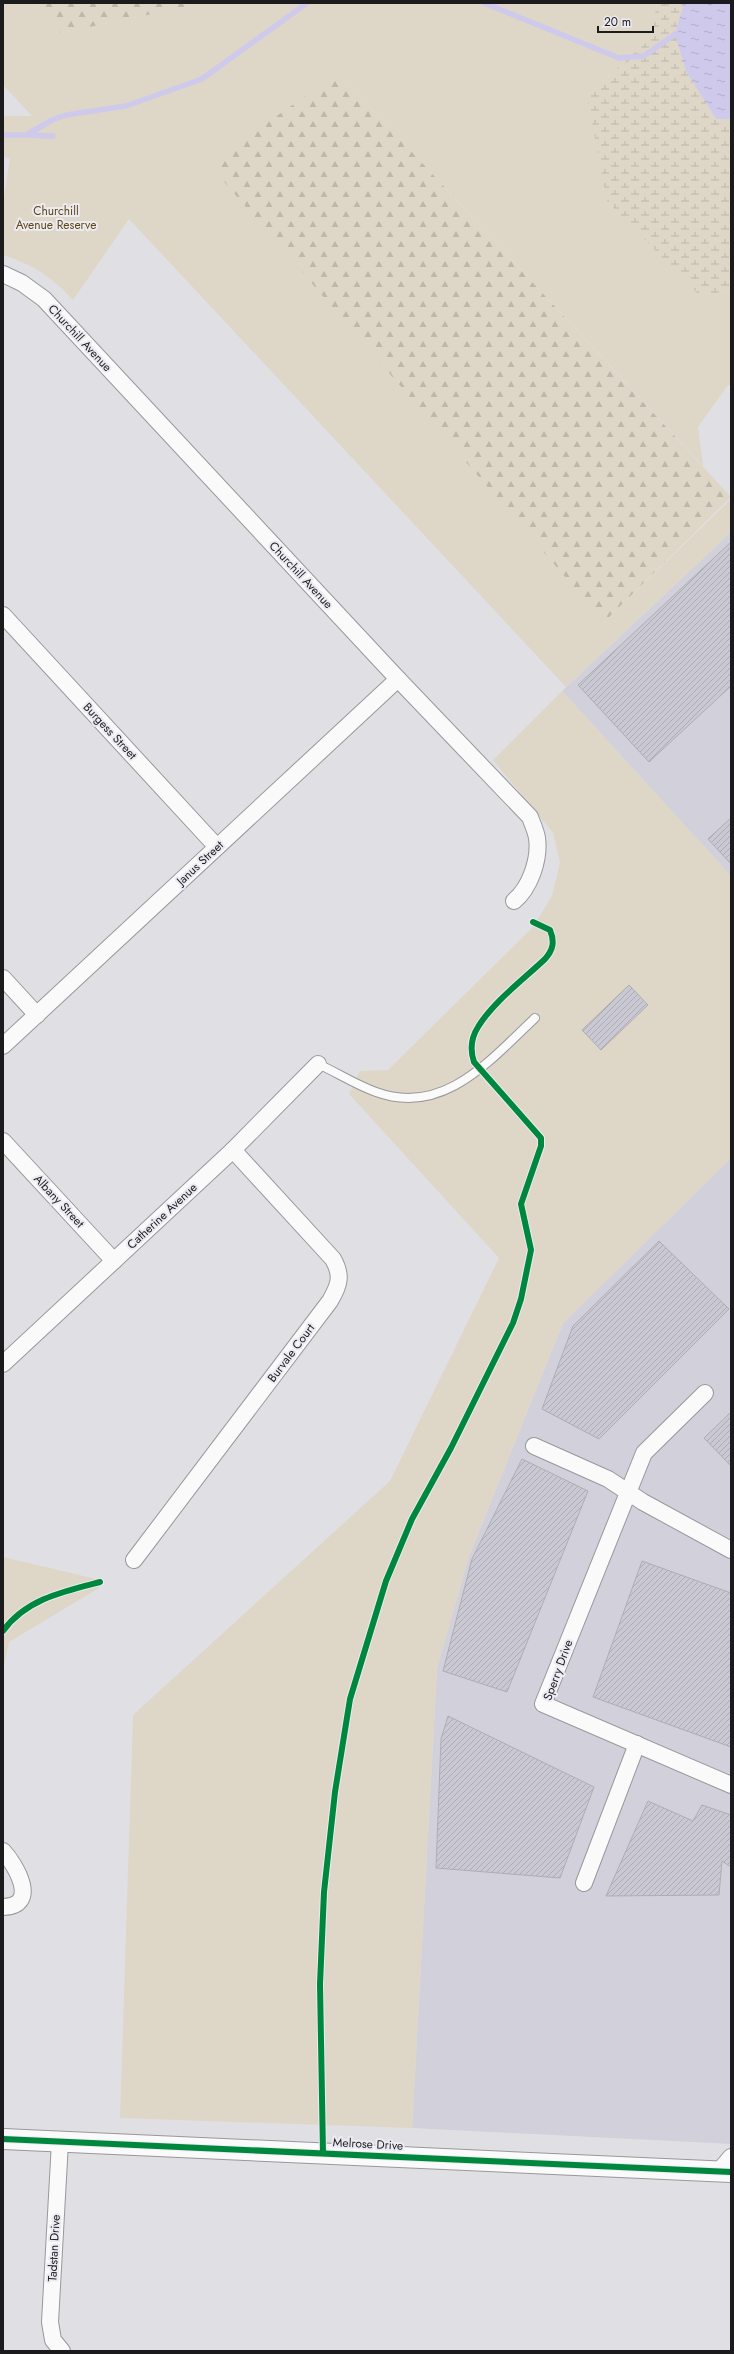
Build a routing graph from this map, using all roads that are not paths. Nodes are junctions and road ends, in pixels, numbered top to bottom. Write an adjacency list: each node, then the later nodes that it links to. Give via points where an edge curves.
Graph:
1 (3, 274): 3 (street, Churchill Avenue, via 22,283 44,299)
2 (3, 615): 4 (street, Burgess Street)
3 (398, 679): 4 (street, Janus Street); 5 (street, Churchill Avenue, via 530,817 537,838 536,856 530,881)
4 (217, 847): 7 (street, Janus Street)
5 (514, 901)
6 (3, 978): 7 (street)
7 (37, 1015): 9 (street, Janus Street)
8 (535, 1018): 10 (lane, via 465,1082 427,1095 392,1096 377,1092)
9 (3, 1046)
10 (318, 1064): 12 (street, Catherine Avenue)
11 (3, 1141): 13 (street, Albany Street)
12 (233, 1150): 13 (street, Catherine Avenue); 19 (street, Burvale Court, via 333,1259 340,1279 330,1301)
13 (114, 1261): 14 (street, Catherine Avenue)
14 (3, 1364)
15 (705, 1393): 17 (street, Sperry Drive, via 644,1454)
16 (534, 1446): 17 (street, via 608,1479)
17 (627, 1492): 18 (street); 20 (street, Sperry Drive, via 543,1704)
18 (731, 1550)
19 (134, 1560)
20 (637, 1744): 21 (street, Sperry Drive); 23 (street)
21 (731, 1785)
22 (3, 1851): 24 (street, via 19,1874 24,1890 16,1903 10,1907)
23 (584, 1883)
24 (3, 1907)
25 (3, 2139): 26 (street, Melrose Drive)
26 (60, 2142): 27 (street, Melrose Drive); 28 (street, Tadstan Drive, via 50,2322 53,2340)
27 (727, 2167)
28 (62, 2351)

